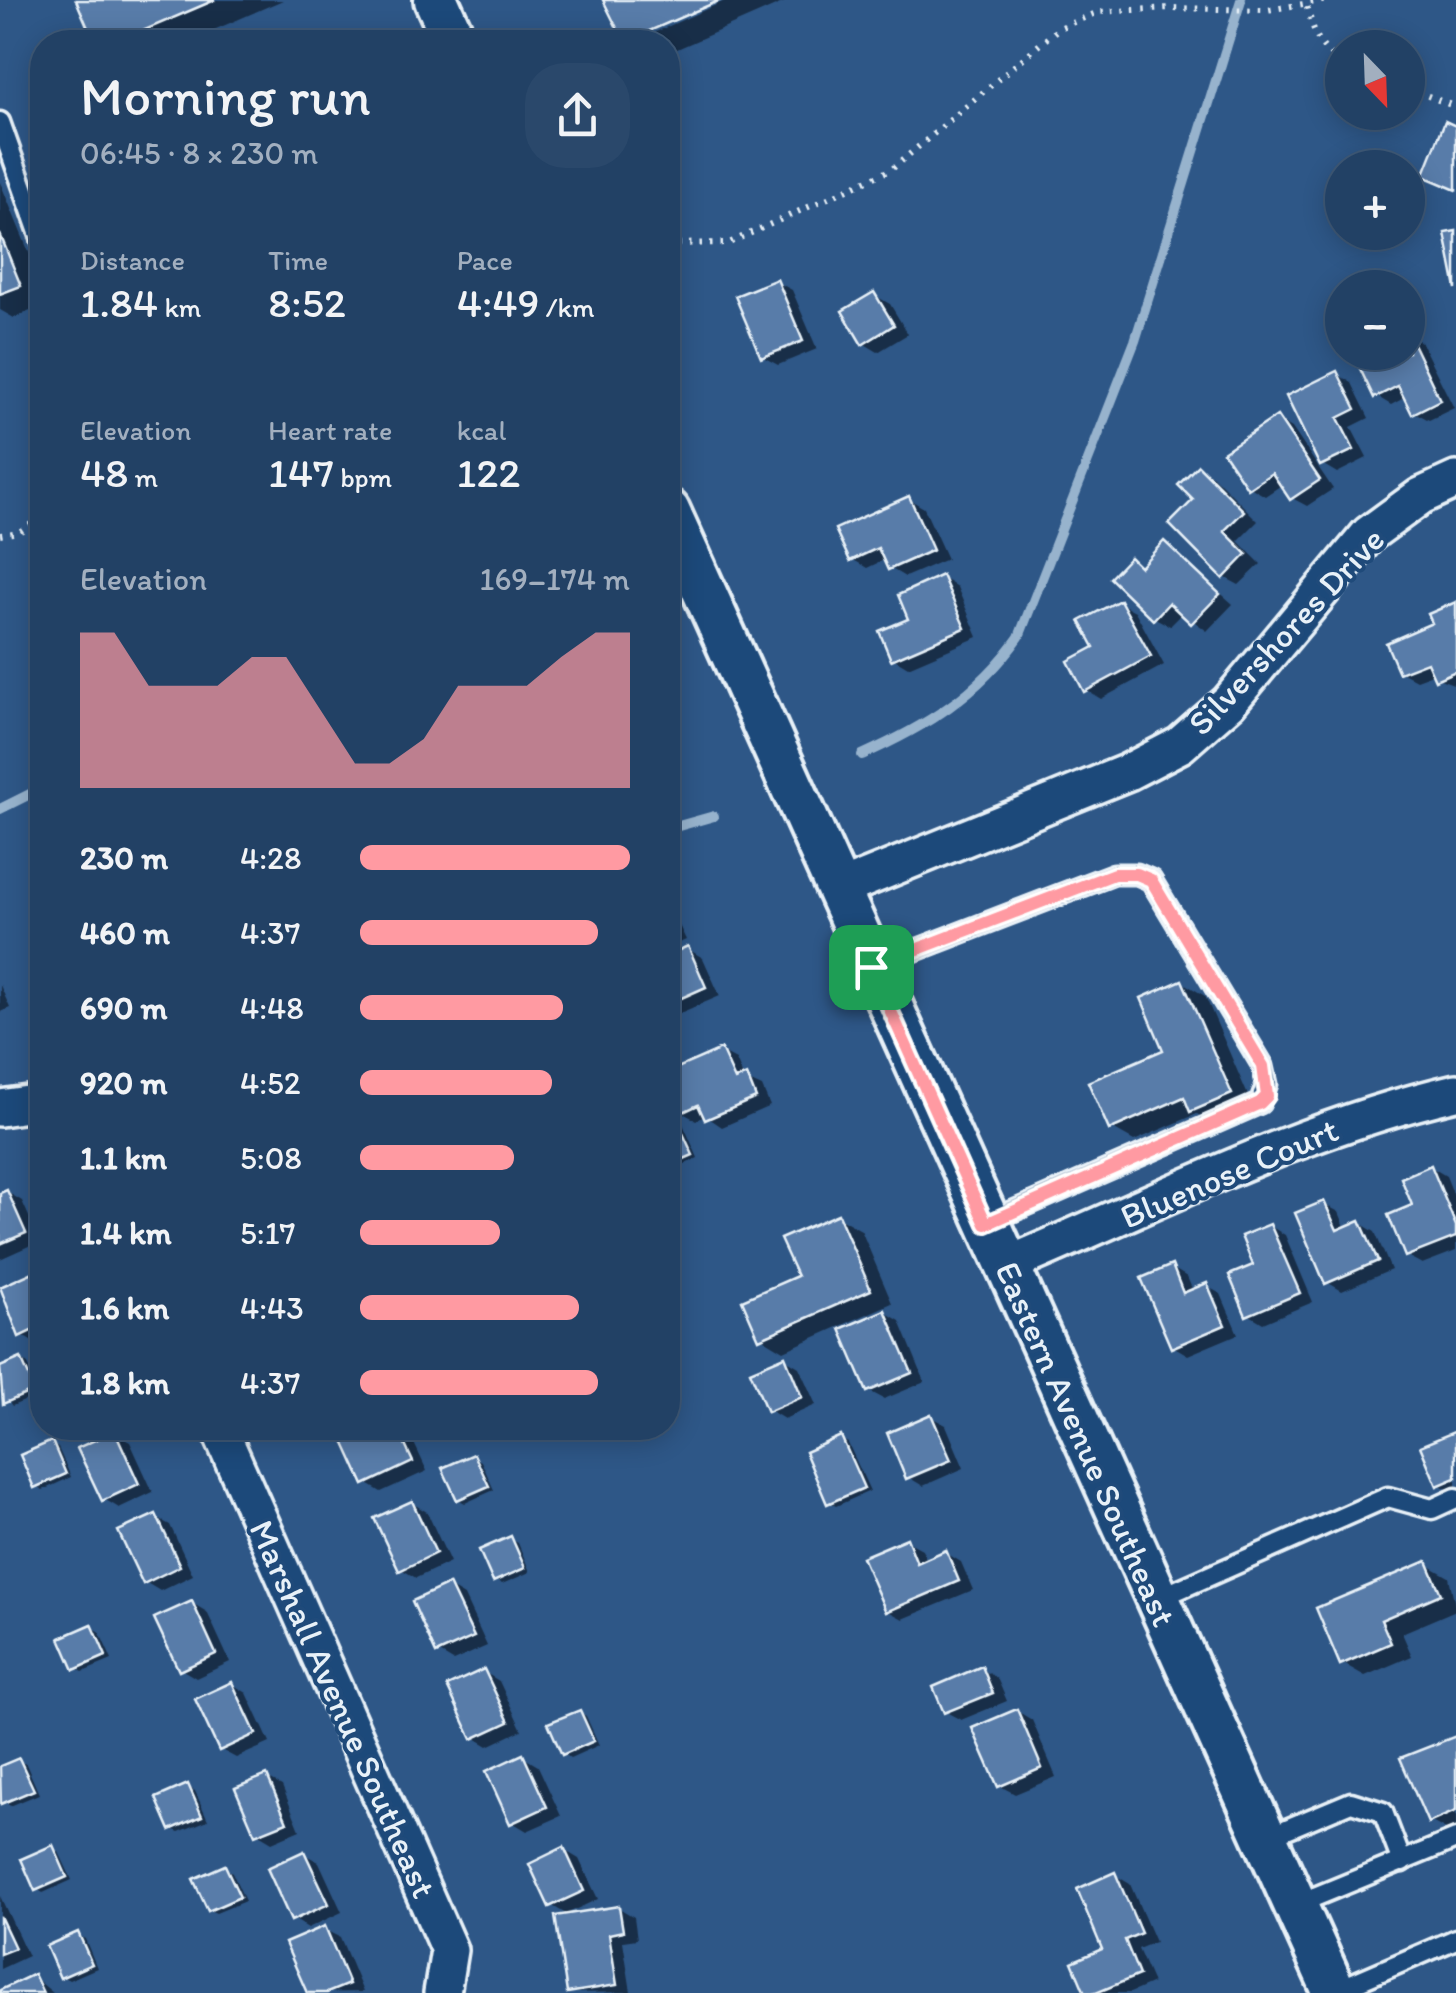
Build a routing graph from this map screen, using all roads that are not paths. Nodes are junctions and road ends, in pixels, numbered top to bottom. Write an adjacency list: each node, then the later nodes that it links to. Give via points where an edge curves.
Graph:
1 (436, 0): 2 (street)
2 (450, 30)
3 (0, 122): 4 (lane)
4 (30, 207)
5 (1456, 480): 7 (street, Silvershores Drive, via 1369,534 1229,702 1180,745)
6 (680, 538): 7 (street, Eastern Avenue Southeast)
7 (836, 890): 8 (street, Eastern Avenue Southeast)
8 (871, 967): 12 (street, Eastern Avenue Southeast); 12 (lane, via 1114,874 1137,874 1151,880 1263,1066 1268,1084 1260,1103)
9 (1456, 1092): 13 (street, Bluenose Court, via 1333,1128)
10 (30, 1104): 11 (street)
11 (0, 1108)
12 (986, 1224): 13 (street, Eastern Avenue Southeast)
13 (1005, 1266): 16 (street, Eastern Avenue Southeast)
14 (223, 1440): 23 (street, Marshall Avenue Southeast, via 449,1950)
15 (1456, 1498): 16 (lane, via 1432,1509 1388,1497)
16 (1156, 1599): 17 (street, Eastern Avenue Southeast)
17 (1264, 1838): 19 (lane, via 1351,1802 1382,1812); 20 (street, Eastern Avenue Southeast)
18 (1456, 1838): 19 (lane)
19 (1402, 1862): 20 (lane)
20 (1295, 1905): 22 (street, Eastern Avenue Southeast)
21 (1456, 1938): 22 (lane)
22 (1335, 1992)
23 (442, 1993)

